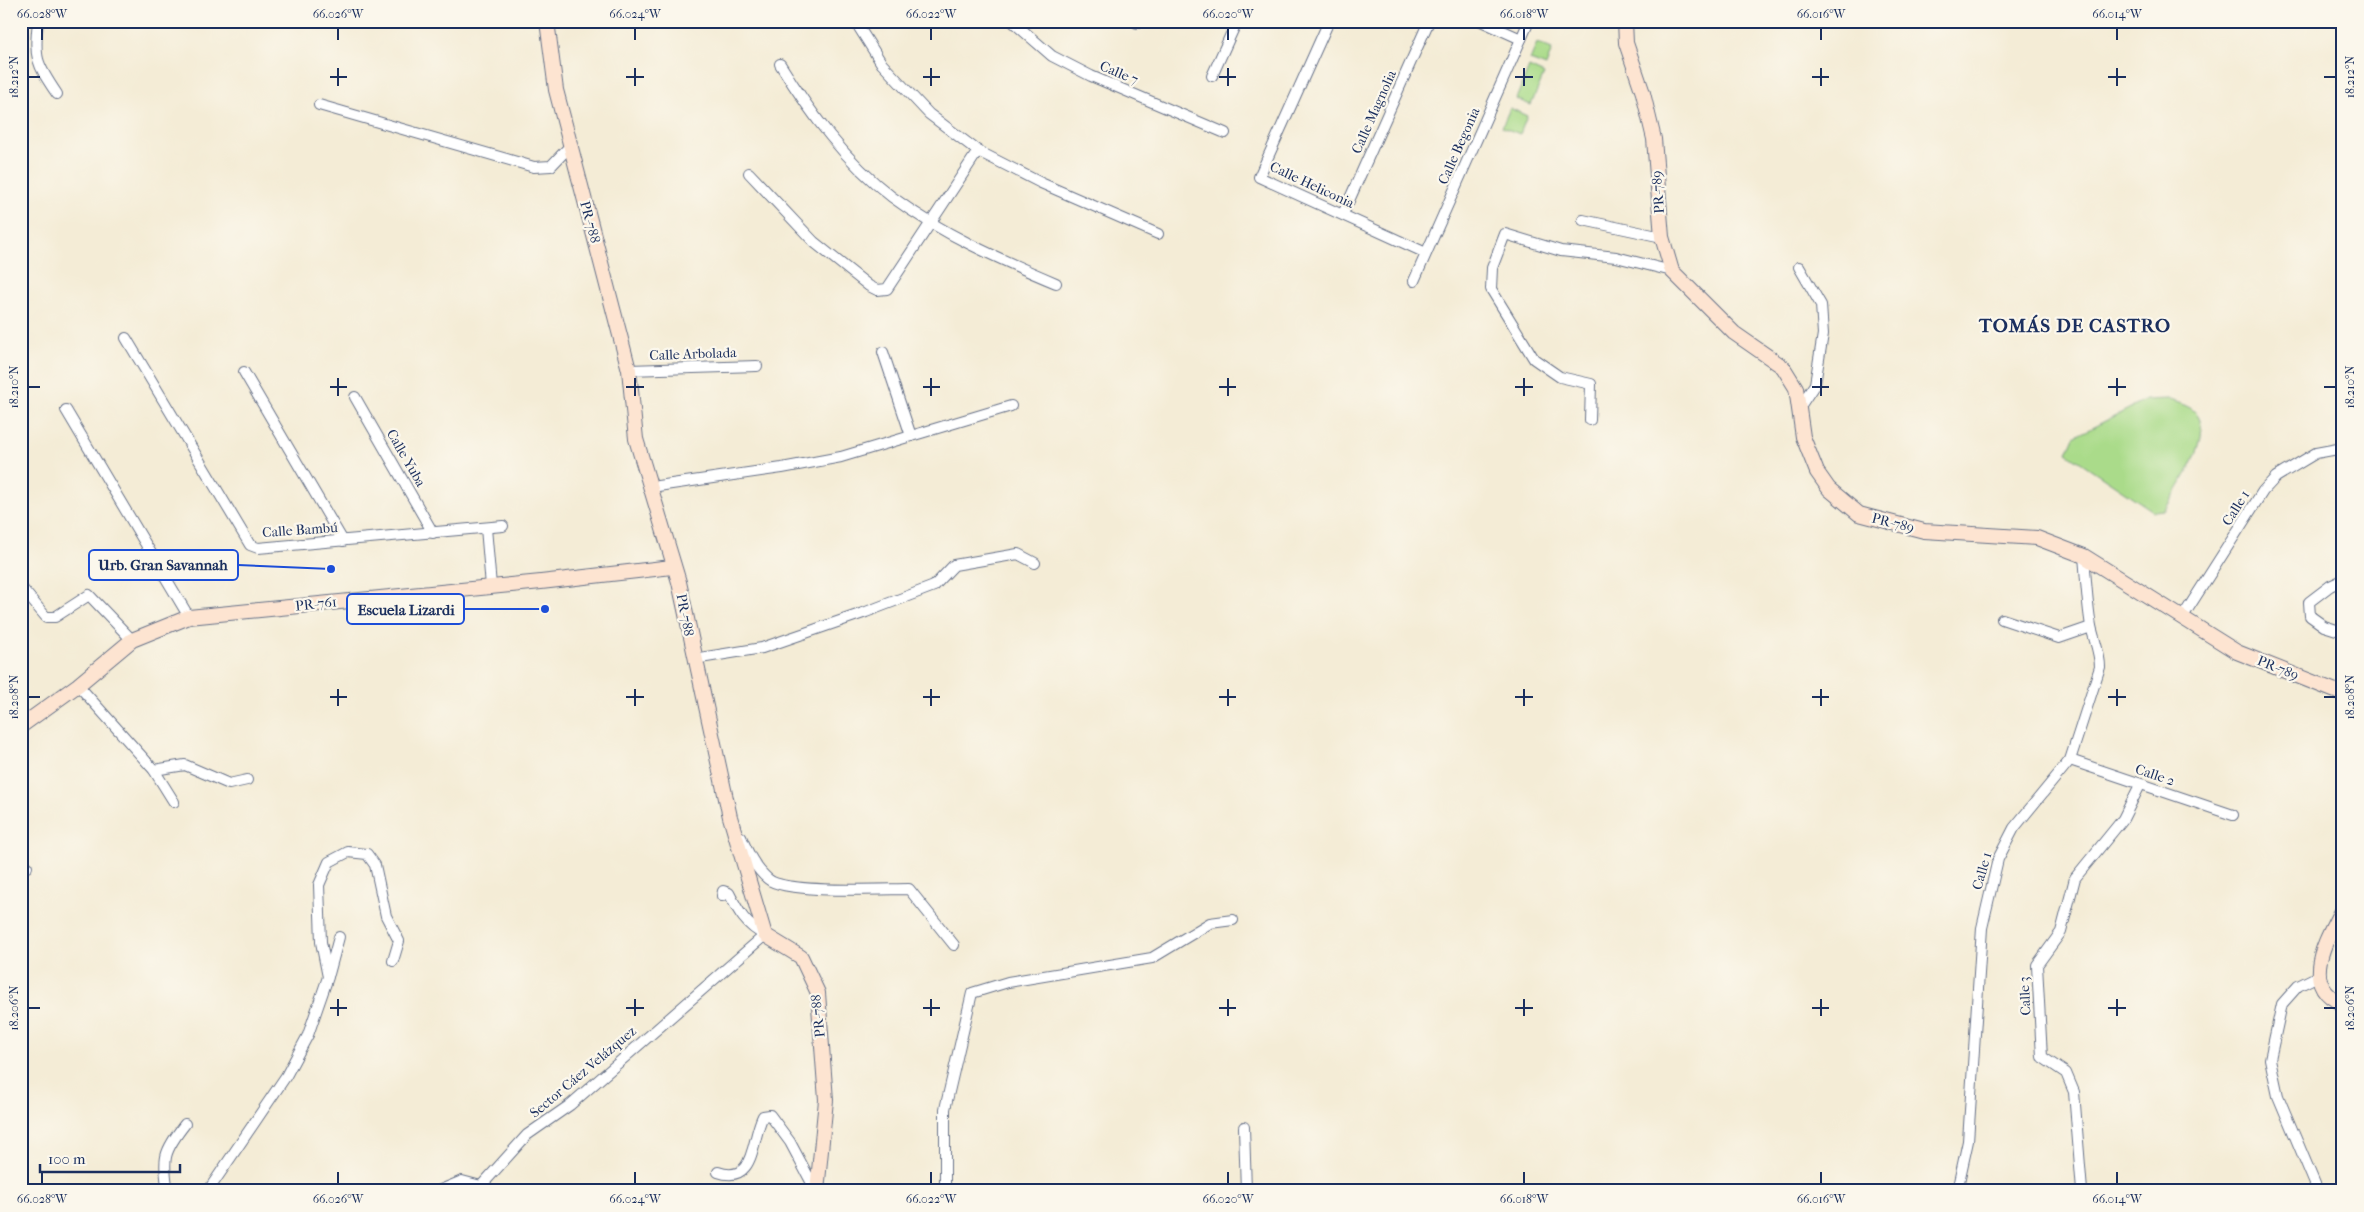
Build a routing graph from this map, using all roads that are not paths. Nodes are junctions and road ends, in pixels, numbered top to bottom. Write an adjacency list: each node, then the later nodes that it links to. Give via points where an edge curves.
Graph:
1 (38, 21): 14 (street, via 35,52 40,69)
2 (546, 21): 17 (street, PR-788 / PR-788, via 556,90)
3 (855, 21): 18 (street, via 882,64 929,114)
4 (1012, 21): 16 (street, Calle 7, via 1052,56)
5 (1237, 21): 13 (street)
6 (1329, 21): 20 (street, Calle Heliconia, via 1259,177)
7 (1429, 21): 20 (street, Calle Magnolia)
8 (1481, 21): 11 (street)
9 (1529, 21): 11 (street, Calle Begonia)
10 (1625, 21): 24 (street, PR-789 / PR-789, via 1626,43 1654,139)
11 (1521, 38): 25 (street, Calle Begonia)
12 (780, 64): 22 (street, via 827,133 855,164 892,196)
13 (1212, 76)
14 (57, 94)
15 (319, 105): 17 (street, via 534,166 551,166)
16 (1225, 133)
17 (570, 146): 33 (street, PR-788 / PR-788)
18 (978, 152): 22 (street); 23 (street)
19 (749, 173): 22 (street, via 814,242 877,290 887,289)
20 (1343, 214): 25 (street, Calle Heliconia)
21 (1583, 220): 24 (street)
22 (931, 222): 29 (street, via 986,253)
23 (1158, 234)
24 (1662, 237): 27 (street, PR-789 / PR-789)
25 (1426, 253): 28 (street, Calle Begonia)
26 (1800, 266): 37 (street, via 1821,305 1824,334 1815,384)
27 (1672, 271): 37 (street, PR-789 / PR-789, via 1734,333 1783,367 1796,388); 39 (street, via 1616,257 1561,251 1505,234 1492,268 1491,289 1534,359 1560,377 1591,384)
28 (1414, 281)
29 (1056, 284)
30 (126, 338): 46 (street, Calle Bambú, via 250,545 258,548)
31 (883, 352): 40 (street)
32 (757, 366): 33 (street, Calle Arbolada)
33 (629, 370): 42 (street, PR-788 / PR-788, via 636,439)
34 (244, 372): 46 (street)
35 (355, 396): 45 (street, Calle Yuba)
36 (1011, 406): 40 (street)
37 (1799, 408): 47 (street, PR-789 / PR-789, via 1803,438 1816,472 1828,489 1859,514 1924,531 2036,538)
38 (66, 410): 53 (street)
39 (1590, 420)
40 (911, 436): 42 (street, via 840,457)
41 (2343, 448): 54 (street, Calle 1, via 2316,453 2276,478 2263,491)
42 (651, 487): 49 (street, PR-788 / PR-788)
43 (503, 526): 44 (street, Calle Bambú)
44 (486, 528): 45 (street, Calle Bambú); 51 (street)
45 (433, 532): 46 (street, Calle Bambú)
46 (343, 541)
47 (2084, 556): 54 (street, PR-789 / PR-789); 56 (street, Calle 1)
48 (1036, 563): 59 (street, via 1018,554 954,564 934,586 866,612 762,648)
49 (672, 566): 51 (street, PR-761 / PR-761); 59 (street, PR-788 / PR-788, via 679,582)
50 (2343, 580): 57 (street, via 2309,602 2310,616 2324,626)
51 (491, 586): 53 (street, PR-761 / PR-761)
52 (21, 587): 58 (street, via 46,617 55,617 89,595)
53 (189, 617): 58 (street, PR-761 / PR-761)
54 (2182, 618): 61 (street, PR-789 / PR-789, via 2237,652)
55 (2002, 619): 56 (street, via 2059,638)
56 (2091, 628): 63 (street, Calle 1, via 2100,667)
57 (2343, 632)
58 (132, 640): 60 (street, PR-761 / PR-761)
59 (694, 659): 69 (street, PR-788 / PR-788)
60 (78, 685): 62 (street, PR-761 / PR-761); 64 (street)
61 (2343, 694)
62 (21, 726)
63 (2070, 760): 66 (street, Calle 2); 89 (street, Calle 1, via 2014,828 1998,859 1982,928 1968,1141)
64 (154, 770): 65 (street, via 185,765 228,784); 67 (street)
65 (248, 780)
66 (2140, 785): 68 (street, Calle 2); 90 (street, Calle 3, via 2123,819 2075,878 2061,932 2037,964 2042,1057 2066,1073 2074,1092)
67 (174, 802)
68 (2233, 816)
69 (730, 818): 73 (street, PR-788 / PR-788); 75 (street, via 736,824 751,858 769,881 809,890 909,889)
70 (722, 896): 73 (street, via 726,890 736,910 753,929)
71 (2343, 907): 77 (street, via 2320,956)
72 (1233, 920): 87 (street, via 1210,923 1152,958 1008,982 972,993 945,1109)
73 (765, 935): 85 (street, Sector Cáez Velázquez, via 570,1105 528,1135 481,1186 462,1181); 86 (street, PR-788 / PR-788, via 801,957 818,993 826,1100)
74 (339, 937): 78 (street)
75 (954, 945)
76 (393, 961): 78 (street, via 398,941 386,916 375,865 367,854 348,852 330,862 319,885 321,942)
77 (2318, 976): 79 (street, via 2321,987); 91 (street, via 2298,986 2282,1004 2270,1059 2278,1096)
78 (328, 977): 84 (street, via 308,1035 286,1076)
79 (2343, 1004)
80 (185, 1124): 83 (street, via 171,1142 164,1164)
81 (1244, 1127): 88 (street)
82 (718, 1172): 86 (street, via 734,1176 743,1171 752,1152 758,1124 763,1116 770,1115 790,1142)
83 (168, 1191)
84 (208, 1191)
85 (438, 1191)
86 (816, 1191)
87 (945, 1191)
88 (1246, 1191)
89 (1957, 1191)
90 (2082, 1191)
91 (2318, 1191)

